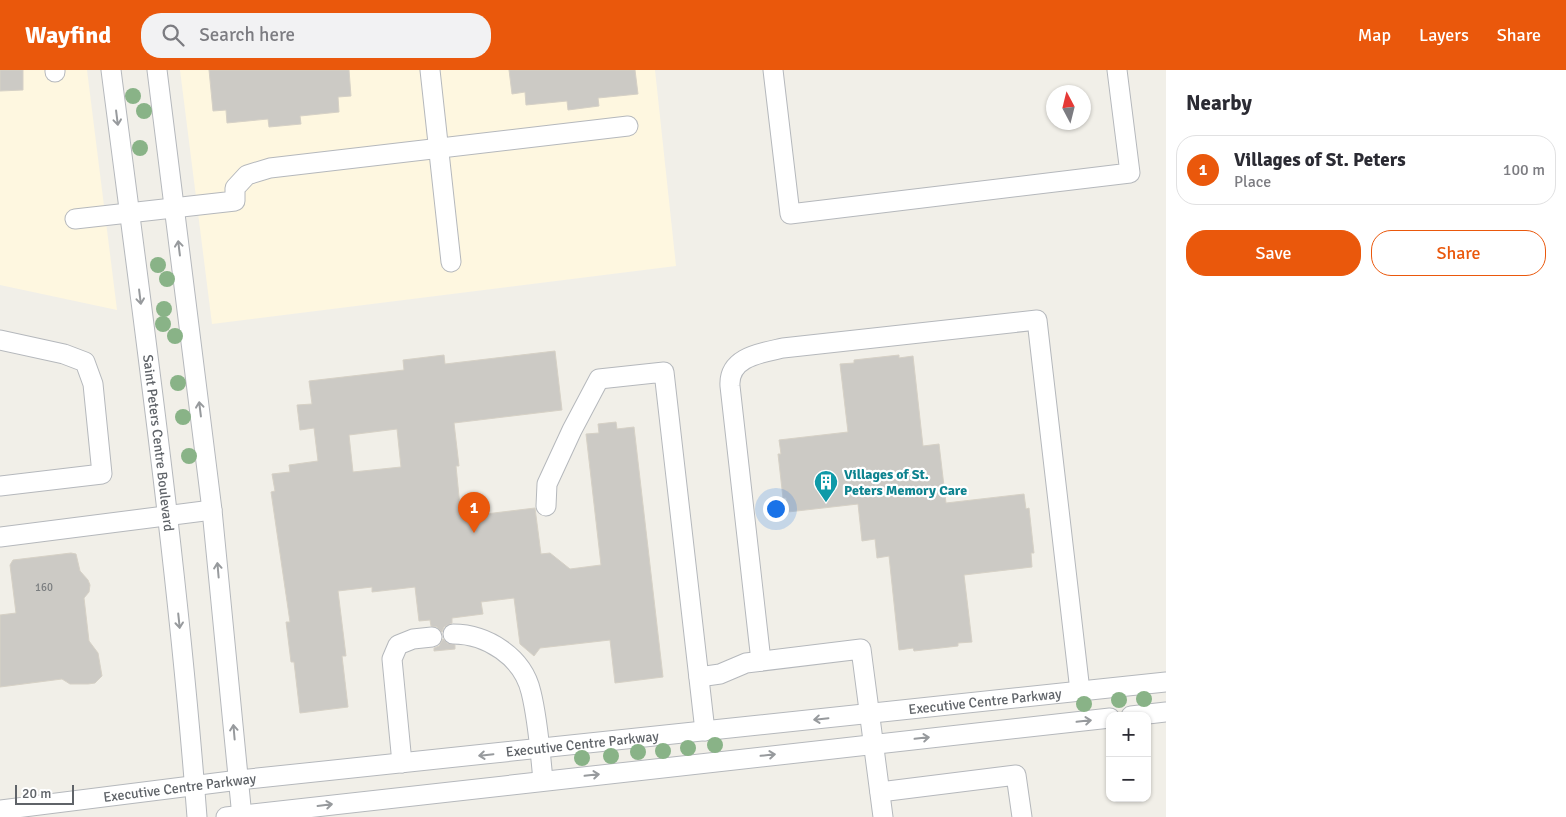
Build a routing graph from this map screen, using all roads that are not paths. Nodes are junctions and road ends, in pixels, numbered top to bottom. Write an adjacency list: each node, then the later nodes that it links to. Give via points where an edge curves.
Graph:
1 (112, 70): 9 (street, Saint Peters Centre Boulevard, one-way to 9)
2 (157, 70): 8 (street)
3 (430, 70): 7 (street)
4 (772, 70): 5 (street, via 790,214 1130,173)
5 (1117, 70)
6 (628, 126): 7 (street)
7 (438, 148): 8 (street, via 270,168 247,174 235,188 235,201); 11 (street)
8 (174, 208): 9 (street); 15 (street, one-way to 8)
9 (130, 214): 10 (street); 16 (street, Saint Peters Centre Boulevard, one-way to 16)
10 (75, 220)
11 (451, 262)
12 (0, 340): 13 (street, via 85,362 92,384 102,474)
13 (0, 486)
14 (546, 506): 21 (street, via 547,484 599,380 664,372)
15 (212, 510): 16 (street); 32 (street, one-way to 15)
16 (167, 516): 17 (street); 34 (street, Saint Peters Centre Boulevard, one-way to 34)
17 (0, 536)
18 (453, 634): 30 (street, via 469,634 497,644 521,670 531,690)
19 (432, 637): 31 (street, via 398,645 392,659)
20 (761, 661): 21 (street, via 720,674); 23 (street, via 729,376 734,366 762,353 783,348 1037,320); 25 (street, via 862,649)
21 (698, 677): 28 (street)
22 (1166, 682): 23 (street, Executive Centre Parkway)
23 (1080, 691): 25 (street, Executive Centre Parkway)
24 (1166, 712): 26 (street)
25 (870, 713): 28 (street, Executive Centre Parkway, one-way to 28); 29 (street)
26 (1151, 714)
27 (1106, 718): 29 (street, one-way to 27)
28 (705, 731): 30 (street, Executive Centre Parkway)
29 (874, 744): 33 (street, one-way to 29); 35 (street)
30 (539, 749): 31 (street, Executive Centre Parkway, one-way to 31); 33 (street)
31 (402, 763): 32 (street, Executive Centre Parkway)
32 (239, 780): 34 (street, Executive Centre Parkway); 37 (street)
33 (543, 780): 37 (street, one-way to 33)
34 (195, 786): 36 (street, Executive Centre Parkway); 38 (street, Saint Peters Centre Boulevard)
35 (880, 792): 39 (street); 40 (street, via 1016,775)
36 (0, 810)
37 (237, 816)
38 (197, 817)
39 (884, 817)
40 (1022, 817)

